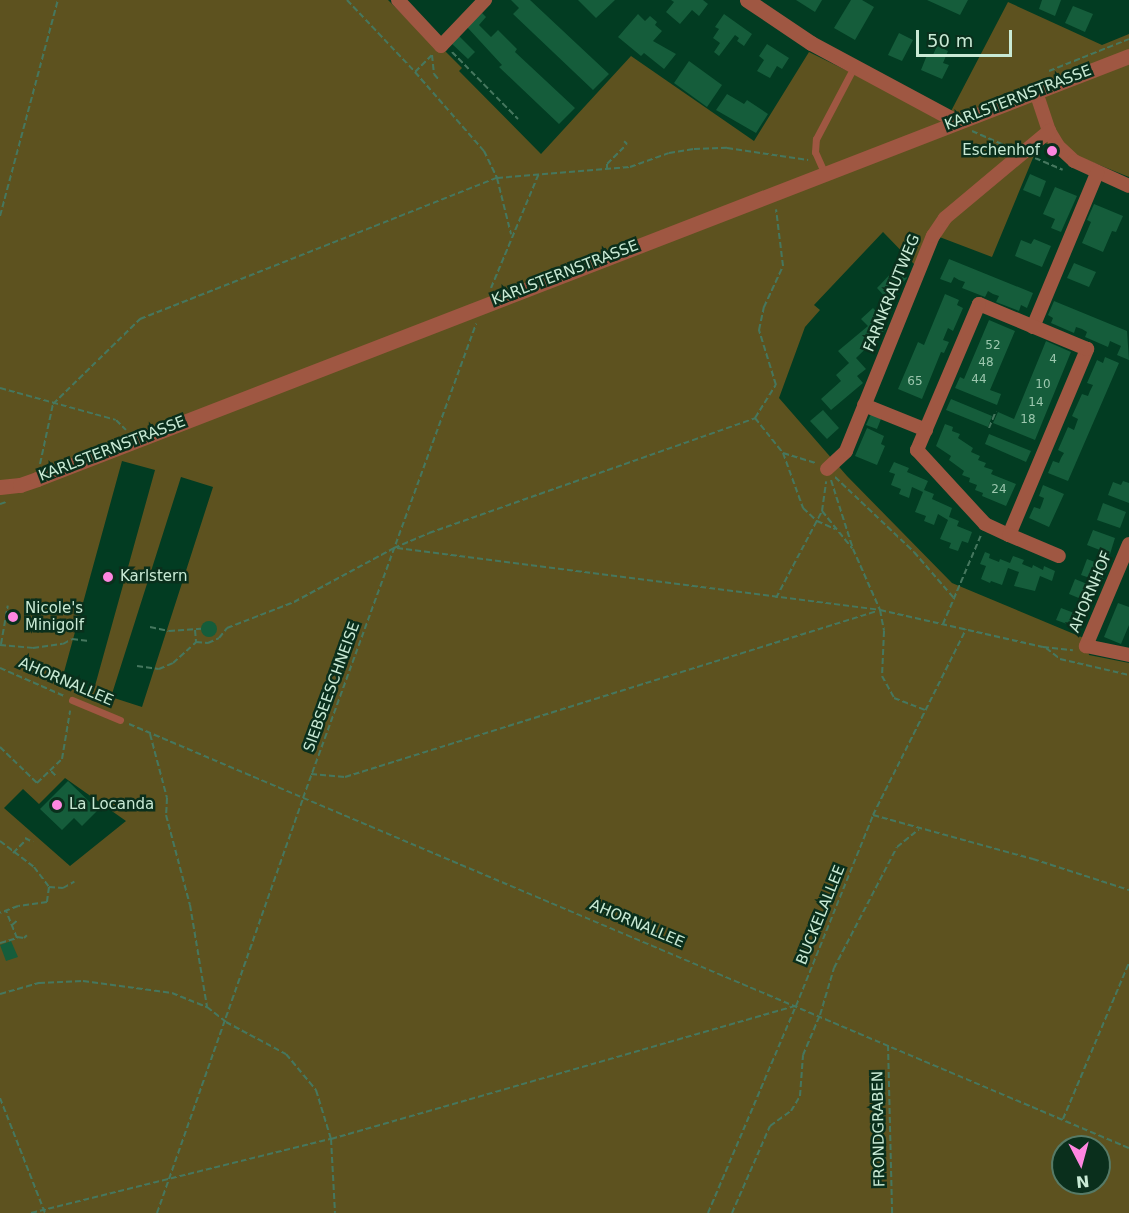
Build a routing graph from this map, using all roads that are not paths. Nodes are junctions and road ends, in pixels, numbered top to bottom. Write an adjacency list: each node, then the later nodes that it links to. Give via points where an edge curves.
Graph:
1 (398, 0): 2 (street, via 439,48)
2 (485, 0)
3 (747, 0): 5 (street)
4 (1129, 56): 6 (street, KARLSTERNSTRASSE)
5 (854, 67): 7 (street); 9 (lane, via 817,134 815,147)
6 (1036, 92): 7 (street, KARLSTERNSTRASSE); 8 (street)
7 (956, 121): 9 (street, KARLSTERNSTRASSE)
8 (1049, 131): 10 (street, via 1074,161); 13 (street, FARNKRAUTWEG, via 945,218 933,236)
9 (822, 167): 16 (street, KARLSTERNSTRASSE, via 483,305 37,479)
10 (1097, 173): 11 (street); 12 (street)
11 (1129, 186)
12 (1033, 327): 14 (street, via 979,304); 17 (street, via 1087,349)
13 (864, 405): 14 (street); 15 (street, FARNKRAUTWEG, via 846,451)
14 (926, 430): 17 (street, via 917,450 985,524)
15 (827, 469)
16 (0, 487)
17 (1010, 535): 19 (street)
18 (1129, 544): 20 (street, AHORNHOF, via 1086,646)
19 (1059, 556)
20 (1129, 655)
21 (72, 700): 22 (lane, AHORNALLEE)
22 (120, 720)

